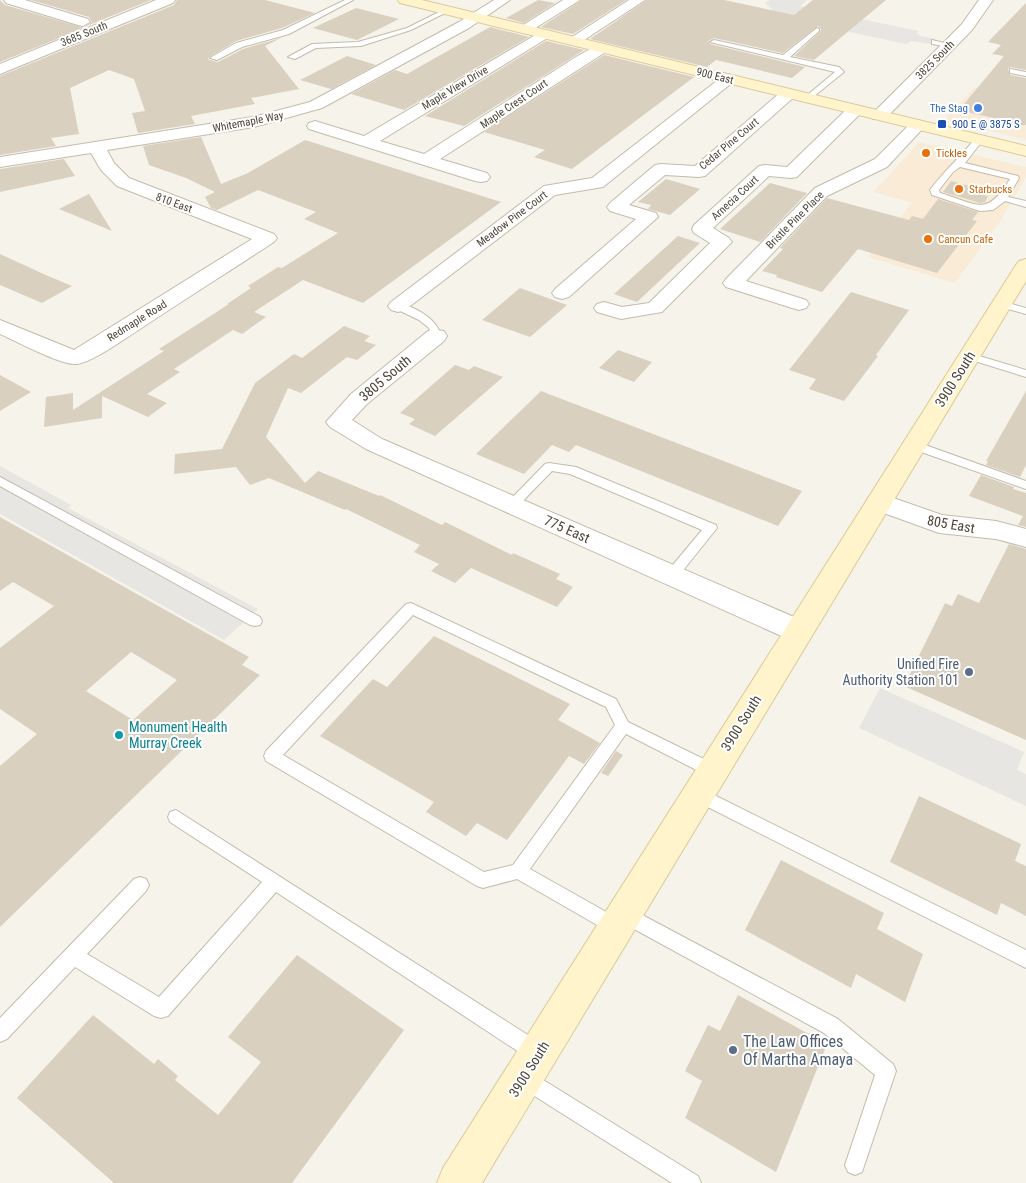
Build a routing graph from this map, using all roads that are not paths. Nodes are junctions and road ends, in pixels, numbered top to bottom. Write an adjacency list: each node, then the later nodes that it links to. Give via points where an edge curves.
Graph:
1 (11, 0): 20 (street, via 84,22 28,44)
2 (168, 0): 21 (street, 3685 South)
3 (350, 0): 18 (lane, via 286,32 239,45)
4 (405, 0): 9 (main road, 900 East)
5 (503, 0): 10 (street, Whitemaple Way)
6 (573, 0): 11 (street)
7 (638, 0): 14 (street)
8 (986, 0): 28 (street, 3825 South, via 967,26 942,43)
9 (447, 10): 10 (main road, 900 East); 17 (lane, via 409,29 358,44 315,46)
10 (475, 17): 11 (main road, 900 East); 33 (street, Whitemaple Way, via 316,105 254,122)
11 (524, 29): 13 (main road, 900 East)
12 (817, 30): 19 (lane)
13 (544, 34): 14 (main road, 900 East); 32 (street, Maple View Drive)
14 (573, 41): 16 (main road, 900 East)
15 (714, 42): 19 (lane)
16 (602, 48): 24 (main road, 900 East); 35 (street, Maple Crest Court)
17 (292, 57)
18 (214, 58)
19 (784, 58): 26 (lane, via 840,72)
20 (0, 61)
21 (0, 69)
22 (1013, 72): 23 (lane)
23 (1026, 74)
24 (728, 79): 25 (main road, 900 East); 45 (street, Meadow Pine Court, via 597,184 550,190)
25 (788, 94): 26 (main road, 900 East); 43 (street, Cedar Pine Court, via 699,172 661,169 616,207 649,216)
26 (808, 99): 27 (main road, 900 East)
27 (855, 110): 28 (main road, 900 East); 46 (street, Arnecia Court, via 791,173 765,170 701,229 722,242 655,308 621,313)
28 (879, 116): 29 (main road, 900 East)
29 (918, 125): 31 (main road, 900 East); 44 (street, Bristle Pine Place, via 882,163 821,192 733,283)
30 (315, 126): 32 (street)
31 (979, 140): 34 (main road, 900 East); 37 (lane)
32 (366, 142): 35 (street)
33 (98, 147): 36 (street, Whitemaple Way); 41 (street, 810 East, via 104,163 123,182)
34 (1026, 151)
35 (426, 160): 38 (street)
36 (0, 162)
37 (959, 164): 39 (lane, via 1015,178); 39 (lane, via 934,190 937,195 980,208 990,208)
38 (481, 177)
39 (1003, 198): 40 (lane)
40 (1026, 204)
41 (267, 238): 48 (street, Redmaple Road, via 76,358)
42 (1024, 273): 47 (main road, 3900 South)
43 (562, 293)
44 (799, 304)
45 (398, 306): 49 (lane, via 423,318 434,327)
46 (604, 308)
47 (1014, 308): 50 (main road, 3900 South)
48 (0, 326)
49 (436, 336): 52 (street, 3805 South, via 359,399)
50 (969, 356): 51 (lane); 53 (main road, 3900 South)
51 (1026, 374)
52 (338, 422): 57 (street, 775 East, via 374,444)
53 (914, 445): 55 (lane); 56 (main road, 3900 South)
54 (0, 481): 60 (lane)
55 (1026, 484)
56 (879, 502): 58 (street, 805 East, via 939,524 996,530); 61 (main road, 3900 South)
57 (512, 505): 59 (street, 775 East); 59 (lane, via 549,468 572,470 711,528)
58 (1026, 538)
59 (672, 575): 61 (street, 775 East)
60 (255, 621)
61 (798, 631): 63 (main road, 3900 South)
62 (623, 726): 63 (lane); 65 (lane); 65 (lane, via 611,703 412,608 272,756 483,880)
63 (705, 783): 68 (main road, 3900 South); 70 (lane)
64 (176, 817): 66 (lane)
65 (518, 871): 68 (lane)
66 (274, 881): 69 (lane, via 161,1009); 72 (lane)
67 (140, 885): 69 (lane)
68 (621, 921): 72 (main road, 3900 South); 73 (lane, via 773,993 831,1026 886,1071)
69 (73, 956): 71 (lane)
70 (1026, 958)
71 (0, 1032)
72 (531, 1066): 74 (main road, 3900 South); 75 (lane)
73 (855, 1164)
74 (458, 1183)
75 (691, 1183)

